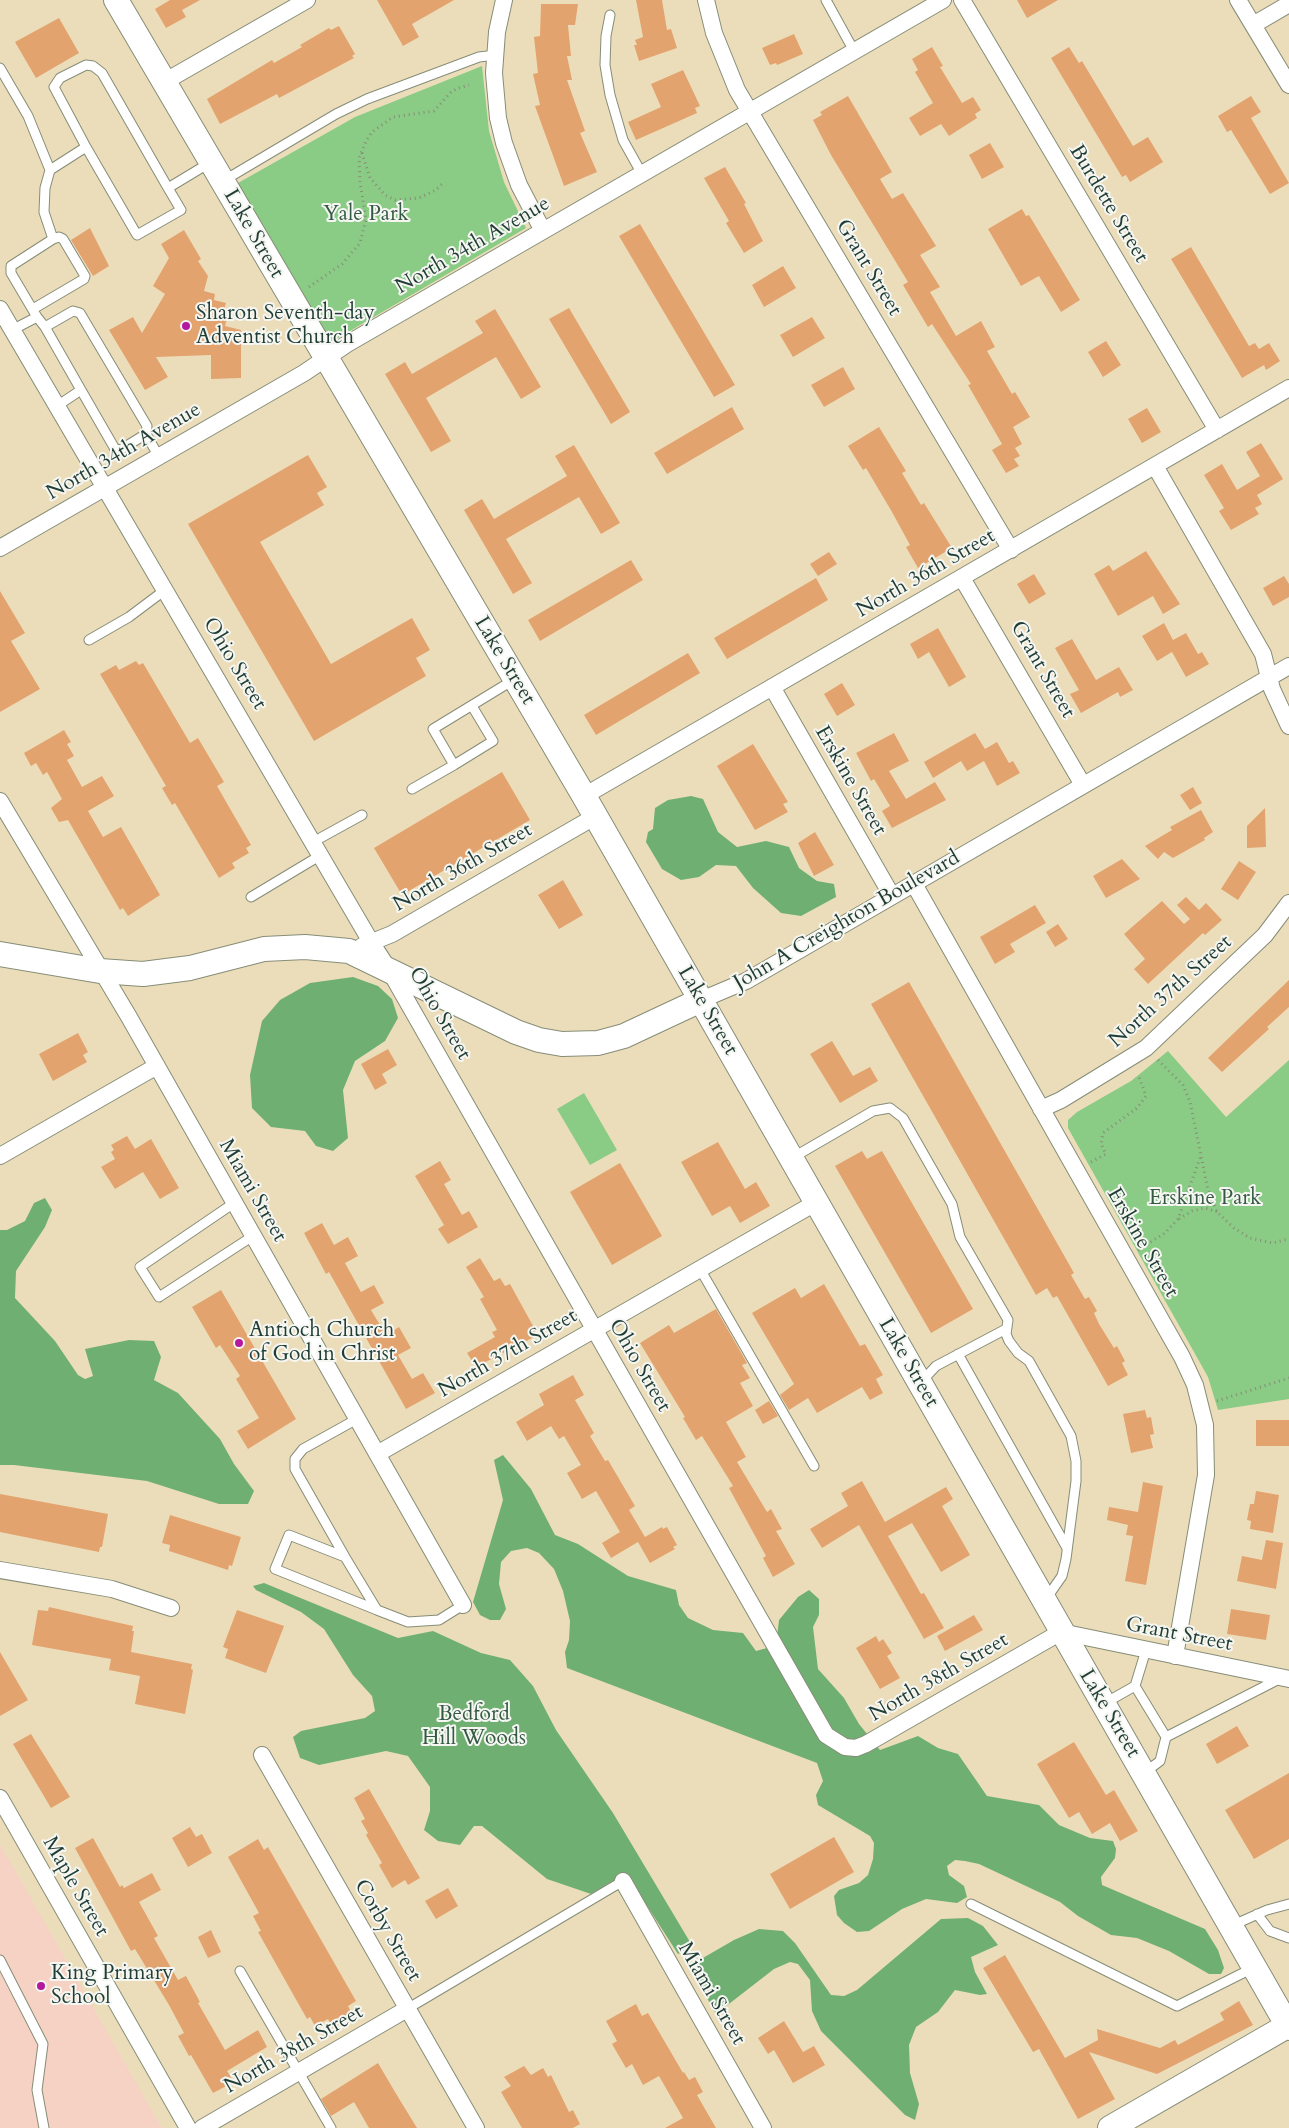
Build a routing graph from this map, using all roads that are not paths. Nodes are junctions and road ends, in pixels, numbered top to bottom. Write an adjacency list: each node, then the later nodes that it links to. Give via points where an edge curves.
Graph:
1 (116, 0): 15 (main road, Lake Street)
2 (306, 0): 15 (street)
3 (504, 0): 13 (street)
4 (706, 0): 17 (street, Grant Street, via 730,75)
5 (826, 0): 12 (lane)
6 (944, 0): 12 (street, North 34th Avenue)
7 (962, 0): 33 (street, Burdette Street)
8 (1238, 0): 11 (street)
9 (1289, 4): 11 (street)
10 (610, 15): 21 (lane, via 605,65 610,95 623,140)
11 (1253, 25): 16 (street)
12 (854, 51): 17 (street, North 34th Avenue)
13 (496, 55): 20 (lane, via 479,57 367,99); 23 (street, via 496,96 504,143 519,185)
14 (0, 68): 19 (lane, via 28,116)
15 (164, 82): 20 (main road, Lake Street)
16 (1289, 85)
17 (750, 111): 21 (street, North 34th Avenue); 39 (street, Grant Street)
18 (86, 147): 19 (lane); 22 (lane, via 138,236 180,210); 22 (lane, via 54,87 60,78 86,65 102,73)
19 (50, 170): 24 (lane, via 44,212)
20 (217, 172): 22 (lane); 29 (main road, Lake Street)
21 (642, 174): 23 (street, North 34th Avenue)
22 (168, 188)
23 (543, 231): 29 (street, North 34th Avenue)
24 (53, 239): 26 (lane, via 11,266); 26 (lane, via 59,236 63,239 85,276)
25 (0, 309): 28 (street, Ohio Street)
26 (35, 313): 27 (lane); 28 (lane)
27 (46, 327): 31 (lane); 34 (lane, via 73,311 80,313 146,426)
28 (12, 330): 32 (street, Ohio Street)
29 (326, 358): 35 (street, North 34th Avenue); 45 (main road, Lake Street)
30 (1289, 388): 33 (street, North 36th Street)
31 (81, 390): 32 (lane); 34 (lane, via 115,449 120,450)
32 (57, 406): 37 (street, Ohio Street)
33 (1217, 430): 36 (street, North 36th Street)
34 (146, 434): 35 (lane)
35 (159, 457): 37 (street, North 34th Avenue)
36 (1155, 466): 39 (street, North 36th Street); 44 (street, via 1263,654)
37 (105, 488): 38 (street, North 34th Avenue); 41 (street, Ohio Street)
38 (0, 548)
39 (1011, 550): 40 (street, North 36th Street)
40 (962, 578): 46 (street, North 36th Street); 50 (street, Grant Street)
41 (165, 590): 42 (lane, via 129,617); 56 (street, Ohio Street)
42 (89, 640)
43 (1289, 666): 44 (street, John A Creighton Boulevard)
44 (1269, 677): 48 (street); 50 (street, John A Creighton Boulevard)
45 (515, 678): 47 (lane); 52 (main road, Lake Street)
46 (772, 687): 52 (street, North 36th Street); 58 (street, Erskine Street)
47 (472, 706): 49 (lane, via 433,729); 49 (lane, via 493,741)
48 (1289, 726)
49 (454, 764): 51 (lane)
50 (1084, 785): 57 (street, John A Creighton Boulevard)
51 (412, 789)
52 (584, 796): 55 (main road, Lake Street)
53 (0, 801): 64 (street, Miami Street)
54 (362, 815): 56 (lane)
55 (596, 816): 61 (street, North 36th Street, via 392,934); 66 (main road, Lake Street)
56 (317, 849): 59 (lane); 61 (street, Ohio Street)
57 (914, 884): 58 (street, John A Creighton Boulevard); 68 (street, Erskine Street)
58 (892, 896): 66 (street, John A Creighton Boulevard, via 746,981)
59 (250, 897)
60 (1289, 903): 68 (street, North 37th Street, via 1265,935 1146,1048 1062,1100)
61 (371, 942): 62 (street, North 36th Street); 65 (street, Ohio Street)
62 (349, 951): 64 (main road, John A Creighton Boulevard, via 286,947 241,954 190,968 144,974); 65 (main road, John A Creighton Boulevard)
63 (0, 954): 64 (main road, John A Creighton Boulevard)
64 (100, 971): 67 (street, Miami Street)
65 (391, 973): 66 (main road, John A Creighton Boulevard, via 516,1032 562,1044 598,1043 624,1036); 76 (street, Ohio Street)
66 (701, 1000): 70 (main road, Lake Street)
67 (157, 1066): 69 (street); 72 (street, Miami Street)
68 (1041, 1109): 91 (street, Erskine Street, via 1182,1357 1203,1409 1206,1475)
69 (0, 1156)
70 (792, 1158): 71 (main road, Lake Street); 75 (lane, via 873,1111 890,1108 898,1113 952,1204 960,1237 1008,1320)
71 (816, 1202): 74 (street, North 37th Street); 78 (main road, Lake Street)
72 (234, 1203): 73 (street, Miami Street); 73 (lane, via 140,1267 158,1297)
73 (253, 1236): 79 (street, Miami Street)
74 (700, 1269): 76 (street, North 37th Street); 81 (lane)
75 (1006, 1329): 77 (lane); 82 (lane, via 1009,1342 1029,1361 1071,1436 1076,1481)
76 (594, 1330): 80 (street, North 37th Street); 96 (street, Ohio Street, via 814,1717)
77 (958, 1354): 78 (lane, via 936,1366); 82 (lane)
78 (920, 1384): 85 (main road, Lake Street)
79 (357, 1418): 80 (street, Miami Street); 83 (lane, via 303,1450 295,1459 295,1469)
80 (377, 1454): 86 (street, Miami Street)
81 (814, 1466)
82 (1068, 1548): 85 (lane, via 1062,1576)
83 (345, 1557): 88 (lane); 88 (lane, via 289,1535 275,1569)
84 (0, 1570): 87 (street, via 112,1589)
85 (1044, 1601): 89 (main road, Lake Street)
86 (463, 1606): 88 (lane, via 439,1620 408,1622)
87 (170, 1608)
88 (377, 1610)
89 (1061, 1632): 90 (street, Grant Street); 94 (main road, Lake Street); 96 (street, North 38th Street, via 866,1744 856,1748)
90 (1146, 1650): 91 (street, Grant Street); 93 (lane)
91 (1176, 1656): 92 (street, Grant Street)
92 (1286, 1678): 95 (lane)
93 (1135, 1686): 94 (lane); 95 (lane)
94 (1103, 1704): 98 (main road, Lake Street)
95 (1166, 1737): 98 (lane, via 1160,1761)
96 (834, 1742)
97 (262, 1755): 109 (street, Corby Street)
98 (1144, 1773): 104 (main road, Lake Street)
99 (0, 1798): 113 (street, Maple Street)
100 (623, 1882): 109 (lane); 117 (street, Miami Street)
101 (971, 1904): 107 (lane, via 1177,2006)
102 (1289, 1904): 103 (lane)
103 (1257, 1914): 104 (lane); 105 (lane, via 1270,1931)
104 (1230, 1926): 107 (main road, Lake Street)
105 (1289, 1938)
106 (0, 1960): 112 (lane, via 43,2044 37,2090)
107 (1254, 1968): 110 (main road, Lake Street)
108 (240, 1971): 111 (lane)
109 (407, 2009): 111 (street, North 38th Street); 116 (street, Corby Street)
110 (1289, 2026): 118 (main road)
111 (299, 2072): 114 (street, North 38th Street); 115 (lane)
112 (44, 2128)
113 (188, 2128)
114 (202, 2128)
115 (331, 2128)
116 (476, 2128)
117 (763, 2128)
118 (1110, 2128)

